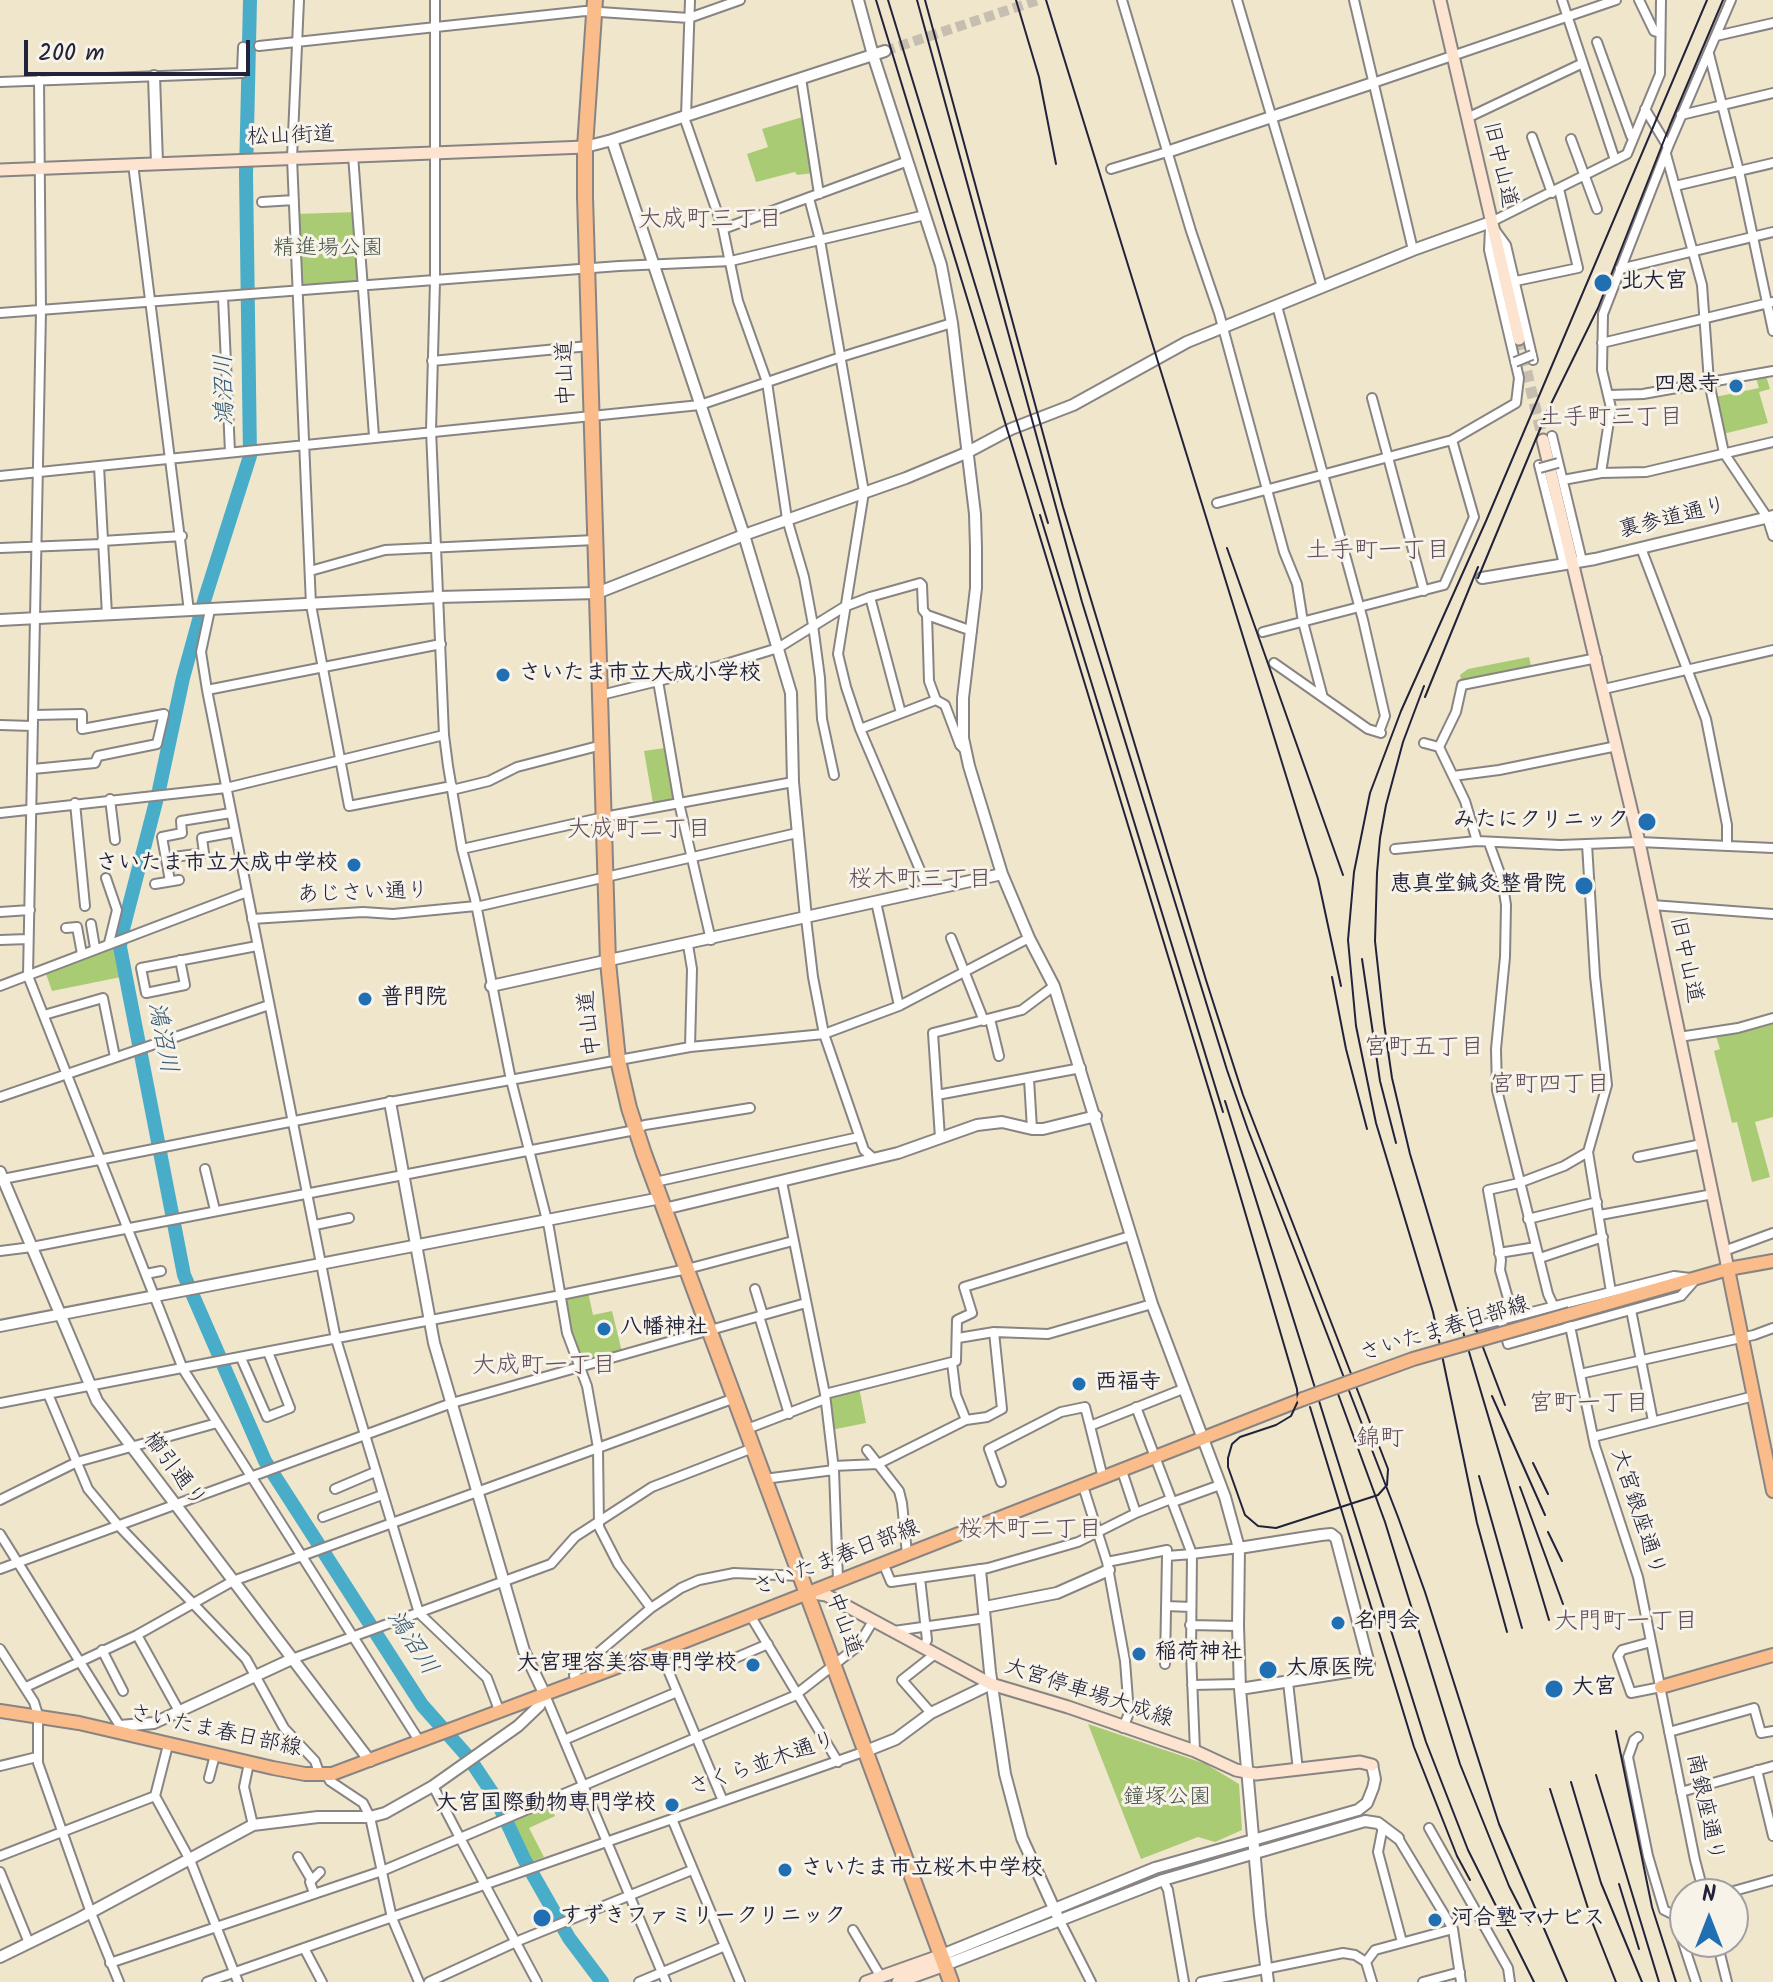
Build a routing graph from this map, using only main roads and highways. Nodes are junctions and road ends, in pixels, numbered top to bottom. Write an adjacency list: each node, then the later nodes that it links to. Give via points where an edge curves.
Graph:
1 (1440, 0): 5 (main road, 旧中山道)
2 (595, 6): 3 (highway, 中山道)
3 (585, 147): 4 (main road, 松山街道); 11 (highway, 中山道, via 608,962 618,1060 635,1128)
4 (0, 170)
5 (1519, 339)
6 (1547, 438): 8 (main road, 旧中山道)
7 (1773, 1261): 8 (main road, さいたま春日部線)
8 (1728, 1269): 9 (main road, 旧中山道); 11 (main road, さいたま春日部線, bridge, via 1570,1320 1413,1359)
9 (1772, 1474): 10 (main road, 旧中山道)
10 (1773, 1491)
11 (807, 1592): 14 (main road, さいたま春日部線, via 370,1761 323,1774 249,1763 118,1729); 15 (main road, 大宮停車場大成線, via 826,1595 991,1684 1252,1774); 16 (highway, 中山道)
12 (1773, 1655): 13 (main road)
13 (1661, 1687)
14 (0, 1711)
15 (1372, 1765)
16 (944, 1960): 17 (main road); 18 (main road); 19 (highway, 中山道)
17 (866, 1982)
18 (898, 1982)
19 (951, 1982)

